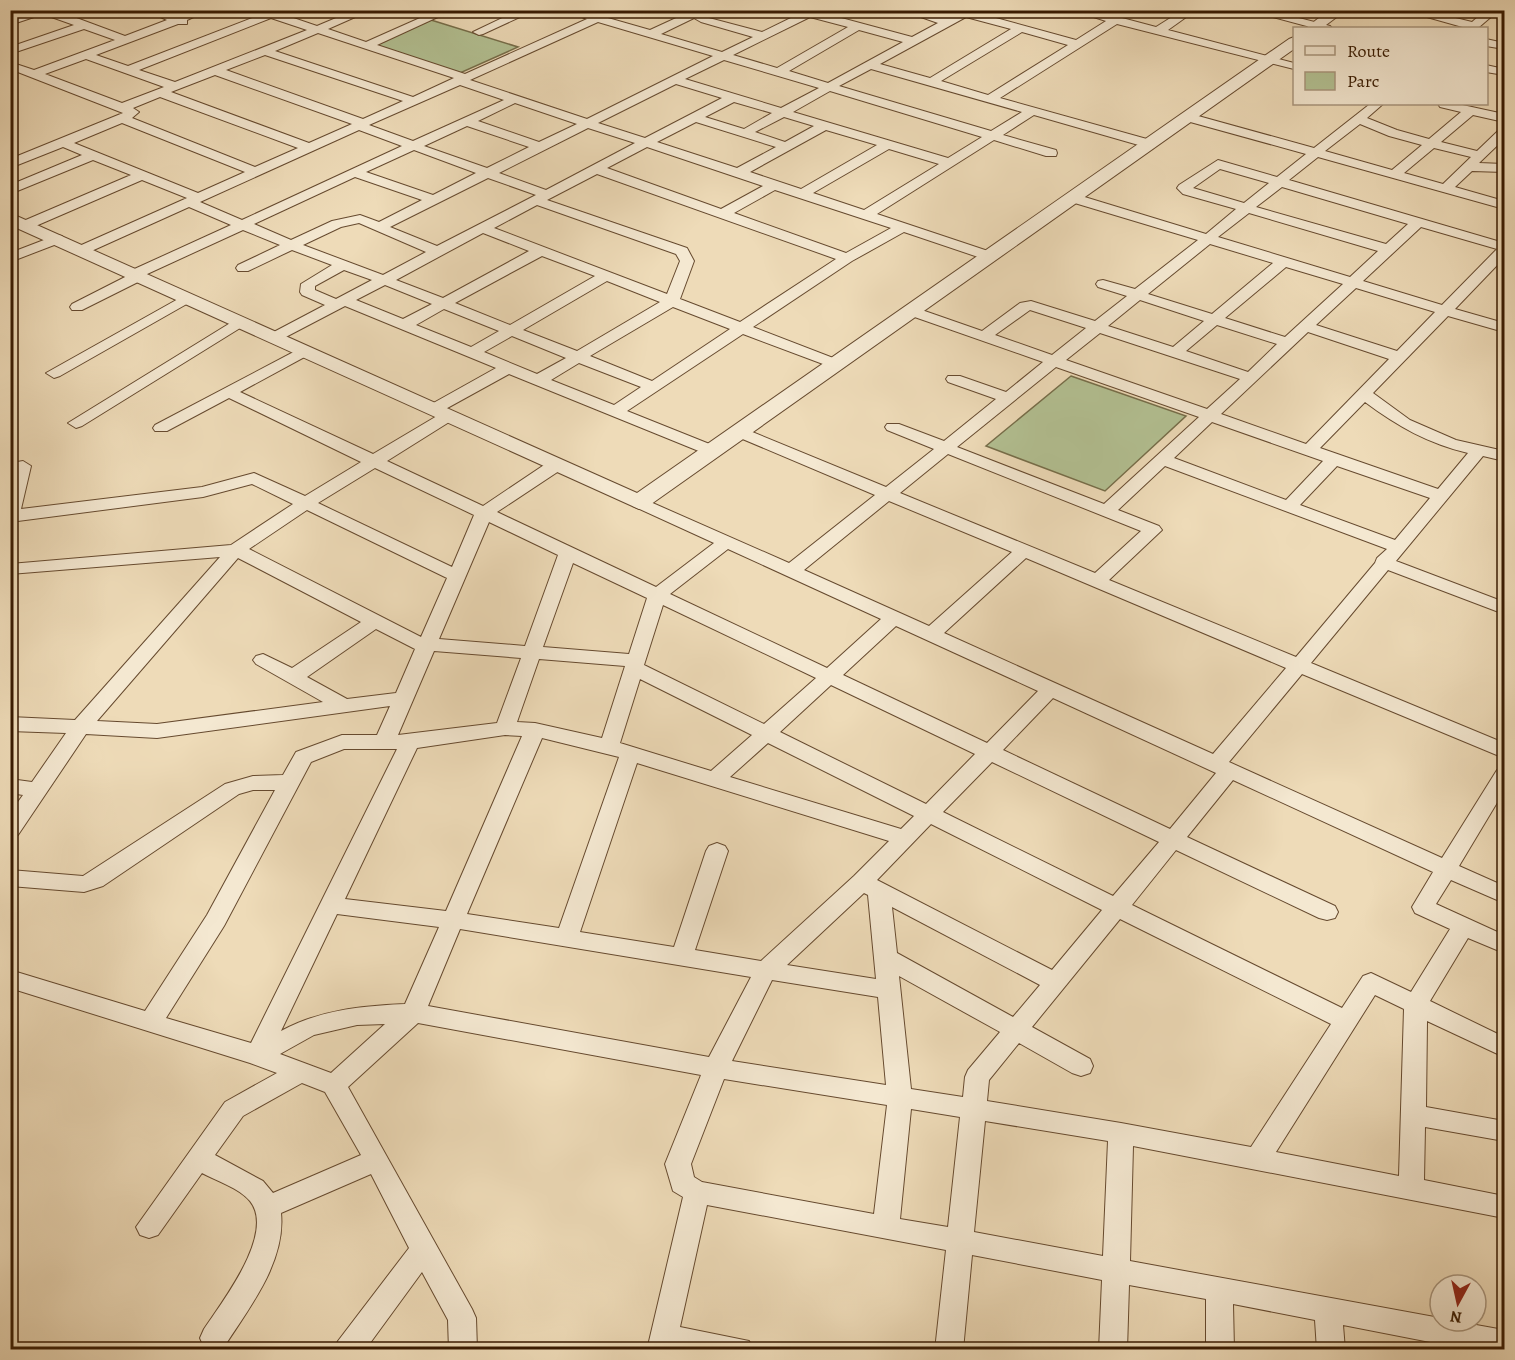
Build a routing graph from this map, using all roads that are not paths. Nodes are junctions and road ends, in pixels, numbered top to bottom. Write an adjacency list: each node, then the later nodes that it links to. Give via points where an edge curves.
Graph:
1 (43, 10): 25 (street); 27 (street)
2 (150, 10): 23 (street)
3 (204, 10): 23 (street)
4 (256, 10): 21 (street)
5 (448, 10): 44 (street)
6 (530, 10): 35 (street)
7 (569, 10): 22 (street)
8 (616, 10): 22 (street)
9 (727, 10): 20 (street)
10 (906, 10): 26 (street)
11 (1077, 10): 24 (street)
12 (1191, 10): 34 (street)
13 (1252, 10): 29 (street)
14 (1339, 10): 30 (street)
15 (1407, 10): 31 (street)
16 (1494, 10): 31 (street)
17 (365, 11): 33 (street)
18 (808, 11): 28 (street); 38 (street)
19 (967, 12): 26 (street); 32 (street)
20 (697, 14): 37 (street); 38 (street)
21 (270, 15): 33 (street); 36 (street)
22 (598, 19): 37 (street); 61 (street)
23 (178, 20): 36 (street); 39 (street)
24 (1115, 20): 34 (street); 43 (street)
25 (10, 22)
26 (948, 22): 40 (street)
27 (84, 25): 39 (street); 46 (street)
28 (857, 26): 40 (street); 57 (street)
29 (1315, 27)
30 (1320, 27)
31 (1473, 27)
32 (1021, 28): 43 (street); 63 (street)
33 (317, 30): 44 (street); 47 (street)
34 (1158, 31): 50 (street)
35 (479, 32)
36 (220, 34): 55 (street)
37 (651, 34): 49 (street)
38 (764, 36): 49 (street)
39 (126, 40): 48 (street)
40 (914, 41): 52 (street)
41 (1488, 42): 45 (street)
42 (1293, 43): 50 (street)
43 (1079, 44): 69 (street)
44 (366, 45): 61 (street)
45 (1504, 46)
46 (10, 51)
47 (265, 51): 56 (street); 70 (street)
48 (86, 55): 55 (street); 59 (street)
49 (723, 56): 57 (street); 62 (street)
50 (1269, 59): 53 (street); 78 (street)
51 (10, 65): 59 (street)
52 (870, 65): 63 (street); 65 (street)
53 (1293, 66)
54 (1488, 68): 58 (street)
55 (130, 69): 64 (street)
56 (216, 71): 64 (street); 83 (street)
57 (779, 72): 65 (street)
58 (1504, 72)
59 (32, 73): 60 (street); 76 (street)
60 (10, 79)
61 (463, 79): 68 (street); 70 (street)
62 (675, 80): 67 (street); 82 (street)
63 (932, 82): 69 (street)
64 (176, 87): 66 (street)
65 (830, 87): 75 (street); 87 (street)
66 (161, 93): 76 (street); 96 (street)
67 (733, 97): 75 (street); 77 (street)
68 (515, 99): 81 (street); 82 (street)
69 (990, 99): 74 (street)
70 (414, 101): 83 (street)
71 (1376, 105): 80 (street)
72 (1448, 105): 73 (street)
73 (1471, 110): 79 (street); 90 (street)
74 (1032, 111): 87 (street); 92 (street)
75 (784, 112): 84 (street); 86 (street)
76 (123, 113): 89 (street); 106 (street)
77 (694, 117): 86 (street); 88 (street)
78 (1187, 117): 92 (street); 98 (street)
79 (1504, 118)
80 (1358, 119): 90 (street); 98 (street)
81 (466, 122): 93 (street); 94 (street)
82 (588, 123): 88 (street); 94 (street)
83 (361, 125): 93 (street); 96 (street)
84 (825, 125): 91 (street); 95 (street)
85 (1504, 132): 100 (street)
86 (745, 133): 95 (street)
87 (993, 135): 97 (street); 101 (street)
88 (646, 142): 105 (street); 109 (street)
89 (63, 143): 99 (street); 102 (street)
90 (1431, 143): 100 (street); 111 (street)
91 (888, 144): 101 (street); 116 (street)
92 (1149, 144): 118 (street)
93 (413, 146): 107 (street); 108 (street)
94 (540, 147): 108 (street)
95 (788, 147): 109 (street)
96 (310, 148): 106 (street)
97 (1051, 153)
98 (1316, 153): 111 (street); 112 (street)
99 (93, 155): 110 (street); 115 (street)
100 (1480, 156): 103 (street)
101 (950, 163): 124 (street)
102 (10, 164)
103 (1469, 167): 104 (street); 114 (street)
104 (1504, 168)
105 (596, 169): 117 (street); 123 (street)
106 (256, 172): 119 (street)
107 (355, 173): 120 (street); 127 (street)
108 (488, 173): 117 (street); 120 (street)
109 (739, 173): 113 (street)
110 (141, 175): 119 (street); 125 (street)
111 (1394, 175): 114 (street)
112 (1280, 181): 122 (street); 122 (street, via 1218,164 1184,188); 126 (street)
113 (774, 185): 116 (street); 123 (street)
114 (1446, 189): 121 (street)
115 (10, 190)
116 (803, 194): 124 (street)
117 (540, 197): 130 (street); 152 (street, via 682,251 687,261)
118 (1073, 198): 131 (street); 139 (street)
119 (194, 200): 127 (street); 135 (street)
120 (434, 200): 128 (street)
121 (1504, 205)
122 (1246, 208): 131 (street); 136 (street)
123 (724, 213): 141 (street)
124 (866, 215): 129 (street)
125 (18, 221): 132 (street)
126 (1418, 222): 134 (street); 136 (street)
127 (244, 224): 133 (street); 145 (street)
128 (381, 226): 133 (street, via 360,219 348,221); 138 (street)
129 (903, 227): 139 (street); 141 (street)
130 (482, 228): 137 (street); 138 (street)
131 (1209, 238): 142 (street); 150 (street)
132 (57, 239): 135 (street); 140 (street)
133 (293, 246): 143 (street); 144 (street)
134 (1504, 248): 156 (street)
135 (82, 250): 145 (street)
136 (1389, 250): 148 (street)
137 (540, 251): 146 (street); 154 (street)
138 (438, 252): 147 (street)
139 (989, 256): 157 (street)
140 (10, 258)
141 (847, 258): 164 (street)
142 (1284, 261): 148 (street); 158 (street)
143 (343, 265): 147 (street); 153 (street, via 308,284 306,289)
144 (243, 268)
145 (137, 275): 151 (street); 155 (street)
146 (606, 276): 152 (street); 165 (street)
147 (384, 280): 153 (street); 154 (street)
148 (1355, 282): 156 (street); 162 (street)
149 (1103, 284): 150 (street)
150 (1138, 294): 158 (street); 161 (street)
151 (187, 298): 159 (street); 177 (street)
152 (672, 301): 164 (street); 172 (street)
153 (341, 303): 160 (street); 166 (street)
154 (444, 304): 160 (street); 165 (street)
155 (77, 307)
156 (1446, 310): 163 (street); 173 (street)
157 (911, 311): 167 (street); 175 (street)
158 (1215, 319): 168 (street); 170 (street)
159 (240, 322): 166 (street); 188 (street)
160 (404, 325): 171 (street)
161 (1099, 326): 167 (street, via 1031,304); 170 (street); 174 (street)
162 (1307, 327): 168 (street); 173 (street)
163 (1504, 328)
164 (740, 329): 175 (street); 181 (street)
165 (511, 330): 171 (street); 172 (street)
166 (274, 337): 169 (street)
167 (983, 337): 174 (street)
168 (1289, 343): 178 (street)
169 (305, 351): 182 (street); 186 (street)
170 (1176, 352): 178 (street)
171 (472, 353): 176 (street)
172 (577, 356): 180 (street); 181 (street)
173 (1399, 357): 183 (street)
174 (1054, 361): 184 (street); 187 (street)
175 (836, 364): 191 (street)
176 (508, 368): 180 (street); 186 (street)
177 (54, 374)
178 (1252, 378): 187 (street)
179 (954, 379): 184 (street)
180 (539, 380): 185 (street)
181 (654, 387): 185 (street)
182 (228, 392): 190 (street); 199 (street)
183 (1364, 394): 193 (street); 194 (street, via 1404,423 1451,444)
184 (1008, 398): 192 (street)
185 (615, 412): 195 (street)
186 (441, 413): 199 (street); 201 (street)
187 (1212, 416): 193 (street); 198 (street)
188 (76, 423)
189 (893, 427): 192 (street)
190 (161, 428)
191 (739, 432): 195 (street); 202 (street)
192 (943, 448): 202 (street); 207 (street)
193 (1309, 450): 197 (street)
194 (1479, 451): 196 (street); 203 (street)
195 (711, 452): 205 (street)
196 (1504, 456)
197 (1334, 459): 203 (street); 206 (street)
198 (1164, 460): 206 (street); 207 (street)
199 (374, 461): 204 (street); 208 (street)
200 (23, 465): 209 (street)
201 (556, 465): 205 (street); 208 (street)
202 (888, 494): 213 (street); 217 (street)
203 (1440, 496): 211 (street)
204 (307, 502): 209 (street, via 254,478 203,492); 212 (street); 218 (street)
205 (639, 502): 210 (street)
206 (1288, 507): 211 (street)
207 (1107, 511): 219 (street, via 1153,530)
208 (484, 513): 214 (street); 218 (street)
209 (11, 516)
210 (726, 542): 217 (street); 220 (street)
211 (1397, 547): 215 (street)
212 (237, 550): 216 (street); 223 (street); 236 (street)
213 (1024, 551): 219 (street); 224 (street)
214 (568, 552): 220 (street); 226 (street)
215 (1383, 562): 221 (street); 229 (street)
216 (10, 569)
217 (791, 571): 222 (street)
218 (456, 576): 225 (street)
219 (1097, 581): 229 (street)
220 (657, 595): 228 (street); 230 (street)
221 (1504, 608)
222 (894, 618): 224 (street); 230 (street)
223 (375, 621): 225 (street); 231 (street)
224 (931, 634): 232 (street)
225 (426, 646): 226 (street); 233 (street)
226 (533, 653): 228 (street); 237 (street)
227 (264, 660): 231 (street)
228 (635, 664): 239 (street); 242 (street)
229 (1298, 665): 243 (street); 246 (street)
230 (828, 676): 239 (street); 244 (street)
231 (293, 677): 234 (street)
232 (1051, 689): 244 (street); 246 (street)
233 (404, 698): 234 (street); 240 (street)
234 (344, 706): 236 (street, via 157,731)
235 (10, 724): 236 (street)
236 (80, 728): 251 (street)
237 (505, 728): 238 (street); 241 (street)
238 (535, 730): 242 (street); 264 (street)
239 (765, 733): 248 (street); 252 (street)
240 (385, 741): 241 (street); 249 (street, via 342,742 303,757)
241 (410, 742): 261 (street)
242 (609, 747): 245 (street)
243 (1504, 751)
244 (989, 752): 252 (street); 255 (street)
245 (630, 754): 248 (street); 266 (street)
246 (1223, 767): 255 (street); 257 (street)
247 (1504, 775): 257 (street)
248 (714, 780): 254 (street)
249 (290, 782): 258 (street, via 253,783 232,789 84,884); 276 (street, via 216,920)
250 (10, 786): 251 (street)
251 (39, 790): 253 (street)
252 (929, 814): 254 (street); 262 (street)
253 (10, 830)
254 (905, 838): 259 (street)
255 (1173, 839): 262 (street); 263 (street)
256 (717, 851): 268 (street)
257 (1447, 868): 260 (street); 265 (street, via 1423,907)
258 (10, 878)
259 (871, 886): 269 (street); 270 (street); 272 (street)
260 (1504, 895)
261 (330, 905): 264 (street); 280 (street)
262 (1117, 908): 272 (street); 277 (street)
263 (1327, 912)
264 (454, 920): 266 (street); 275 (street)
265 (1464, 926): 267 (street); 274 (street)
266 (567, 938): 268 (street)
267 (1504, 945)
268 (682, 956): 270 (street)
269 (885, 957): 273 (street); 278 (street)
270 (766, 970): 273 (street); 282 (street)
271 (10, 979): 276 (street)
272 (1055, 982): 278 (street)
273 (889, 990): 285 (street)
274 (1416, 1004): 277 (street, via 1371,982); 279 (street); 287 (street)
275 (413, 1013): 280 (street, via 357,1016 308,1027); 282 (street); 284 (street)
276 (152, 1021): 280 (street)
277 (1346, 1021): 292 (street)
278 (1016, 1030): 281 (street); 286 (street, via 977,1077)
279 (1504, 1048)
280 (257, 1055): 283 (street)
281 (1081, 1066)
282 (716, 1068): 285 (street); 294 (street, via 678,1164 682,1183)
283 (302, 1071): 284 (street); 290 (street, via 234,1109)
284 (334, 1085): 291 (street)
285 (900, 1098): 286 (street); 298 (street)
286 (973, 1110): 289 (street); 299 (street)
287 (1413, 1114): 288 (street); 293 (street)
288 (1504, 1131)
289 (1121, 1134): 292 (street); 301 (street)
290 (198, 1159): 295 (street, via 258,1192); 297 (street)
291 (377, 1160): 295 (street); 300 (street)
292 (1257, 1160): 293 (street)
293 (1411, 1189): 296 (street)
294 (697, 1192): 298 (street); 305 (street)
295 (268, 1207): 304 (street, via 269,1241 250,1282)
296 (1504, 1207)
297 (149, 1227)
298 (886, 1227): 299 (street)
299 (960, 1241): 301 (street); 310 (street)
300 (423, 1250): 307 (street); 308 (street, via 462,1318)
301 (1117, 1271): 302 (street); 311 (street)
302 (1219, 1290): 303 (street); 312 (street)
303 (1328, 1310): 306 (street); 313 (street)
304 (214, 1338)
305 (662, 1343): 309 (street)
306 (1504, 1343)
307 (348, 1350)
308 (463, 1350)
309 (739, 1350)
310 (949, 1350)
311 (1113, 1350)
312 (1220, 1350)
313 (1331, 1350)

